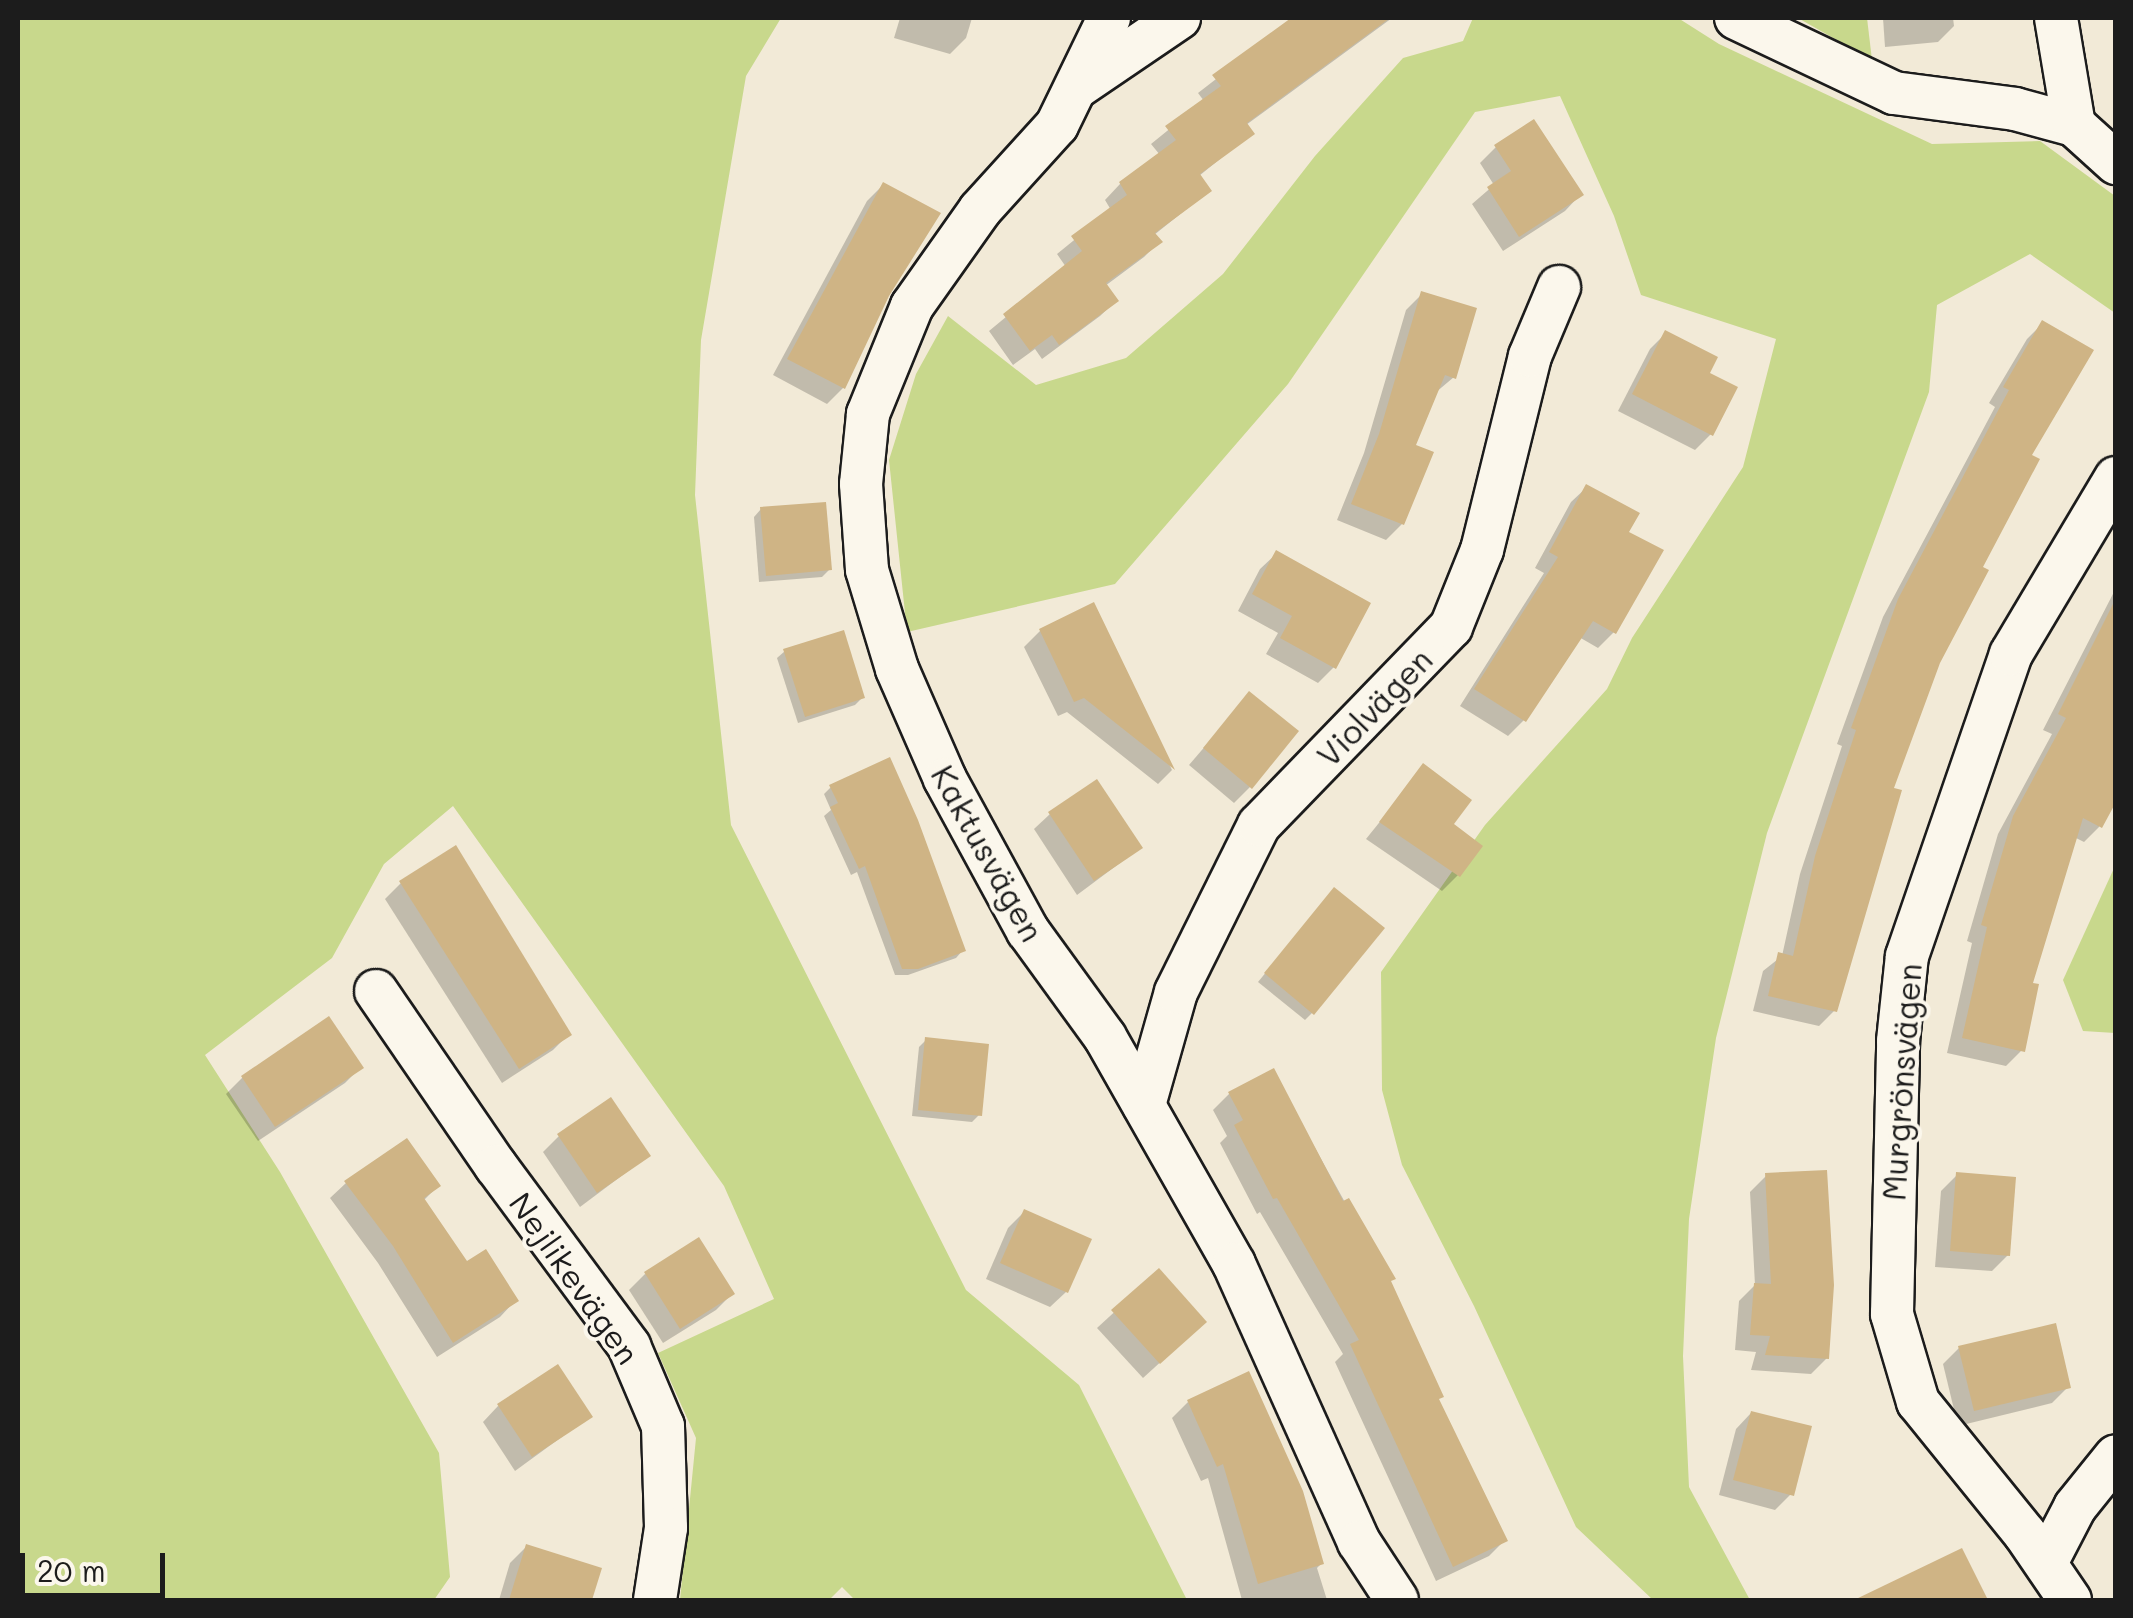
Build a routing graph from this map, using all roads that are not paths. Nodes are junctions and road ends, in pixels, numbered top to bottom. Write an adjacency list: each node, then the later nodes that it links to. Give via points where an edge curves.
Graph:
1 (1109, 18): 5 (street, Kaktusvägen)
2 (1179, 18): 5 (street, Kaktusvägen)
3 (1736, 18): 6 (street, via 1894,94 2015,109)
4 (2056, 18): 6 (street)
5 (1074, 90): 11 (street, Kaktusvägen, via 1057,125 980,210 912,306 868,414 861,484 867,570 897,668 945,780 1028,931)
6 (2074, 125): 7 (street)
7 (2116, 163)
8 (1560, 287): 11 (street, Violvägen, via 1530,356 1482,550 1451,628 1258,825 1176,992)
9 (2116, 478): 13 (street, Murgrönsvägen, via 2011,654 1907,956 1898,1041 1892,1314 1918,1402)
10 (376, 992): 14 (street, Nejlikevägen, via 629,1346 663,1426 666,1528)
11 (1144, 1105): 15 (street, Kaktusvägen, via 1234,1264 1358,1542)
12 (2116, 1456): 13 (street, via 2076,1507)
13 (2046, 1563): 16 (street, Murgrönsvägen)
14 (656, 1600)
15 (1397, 1600)
16 (2070, 1600)

